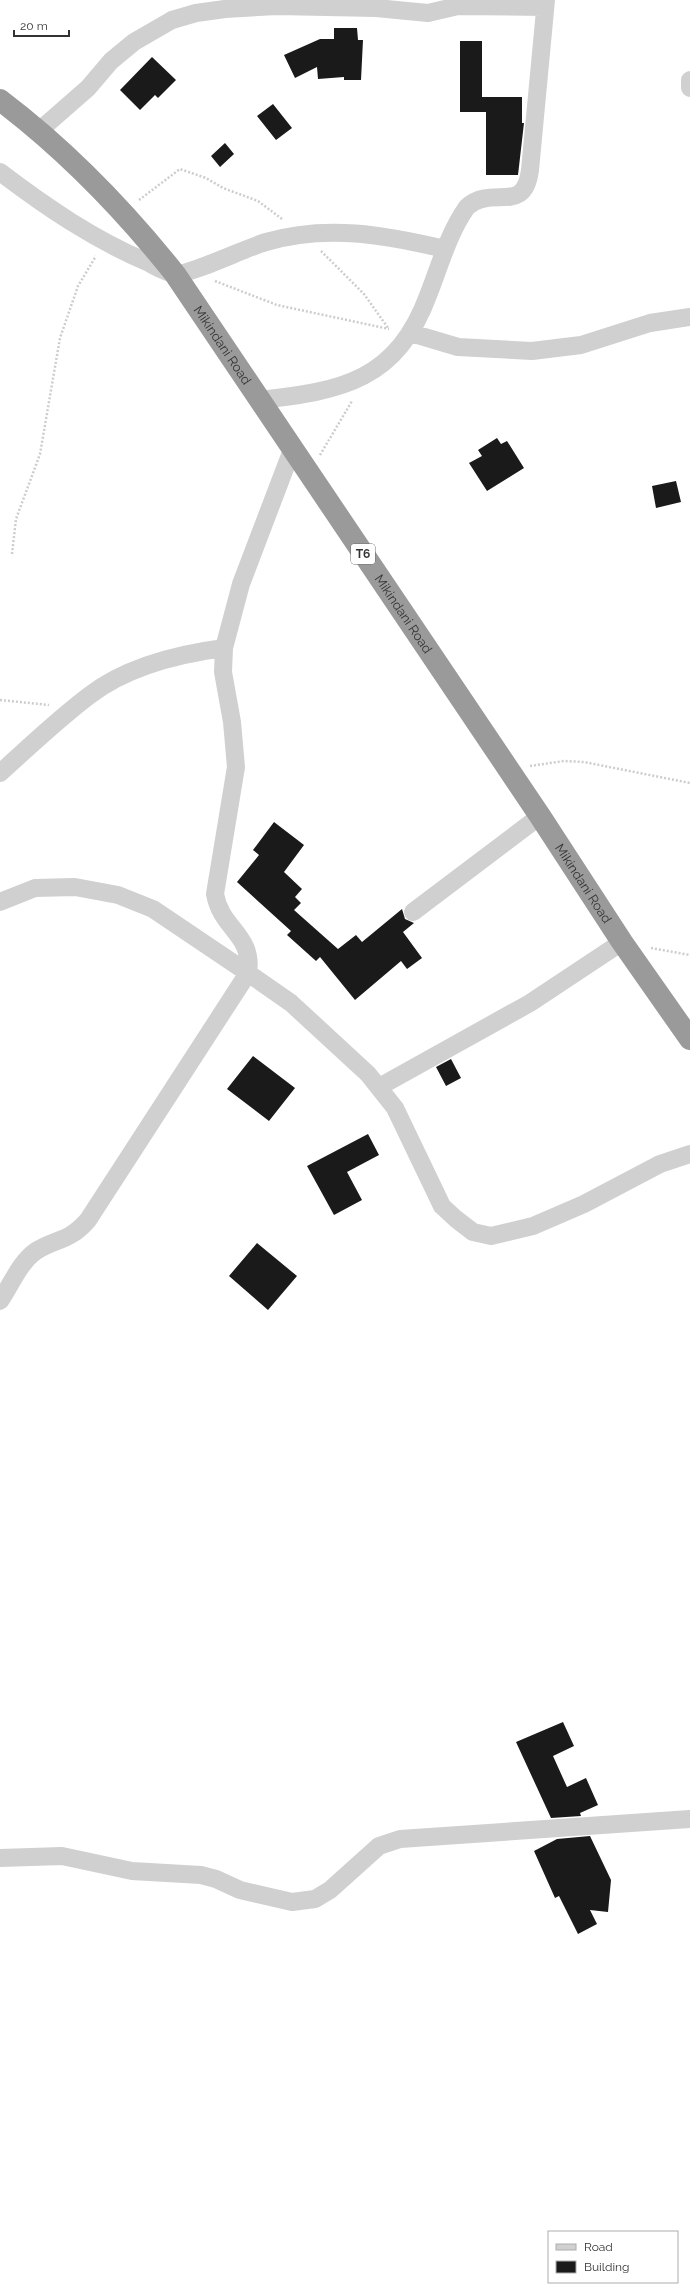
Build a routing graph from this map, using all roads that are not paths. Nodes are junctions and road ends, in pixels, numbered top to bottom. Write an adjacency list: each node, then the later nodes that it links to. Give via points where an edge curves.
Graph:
1 (546, 3): 5 (street, via 458,6 428,13 376,8 277,6 196,13 172,20 134,42 111,61 88,88); 7 (street, via 528,183 516,196 488,197 472,202 463,211)
2 (690, 80): 3 (street)
3 (690, 88)
4 (0, 100): 5 (highway, Mikindani Road / T6)
5 (40, 130): 8 (highway, Mikindani Road / T6)
6 (0, 172): 8 (street, via 76,226 122,252)
7 (445, 249): 8 (street, via 371,234 334,231 266,242); 10 (street, via 422,314)
8 (183, 273): 11 (highway, Mikindani Road / T6)
9 (690, 317): 10 (street, via 650,323 581,345 532,351 458,347)
10 (411, 333): 11 (street, via 402,346 361,378 335,389 308,395)
11 (259, 400): 12 (highway, Mikindani Road / T6)
12 (292, 450): 13 (street, via 241,584); 15 (highway, Mikindani Road / T6)
13 (224, 648): 14 (street, via 179,656 138,669 97,690); 19 (street, via 223,672 232,722 236,768 215,894 220,914 246,945 250,963)
14 (0, 773)
15 (540, 816): 17 (street); 18 (highway, Mikindani Road / T6)
16 (0, 902): 19 (street, via 35,888 75,887 118,895 154,909)
17 (413, 912)
18 (622, 942): 20 (highway, Mikindani Road / T6); 21 (street, via 530,1003)
19 (248, 973): 21 (street, via 291,1003); 23 (street, via 88,1220 72,1236 42,1248 29,1257)
20 (690, 1039)
21 (379, 1087): 22 (street, via 402,1120 442,1206 466,1228 484,1236 505,1234 561,1215 660,1164)
22 (690, 1154)
23 (0, 1301)
24 (690, 1819): 25 (street, via 400,1839 379,1846 323,1895 292,1902 240,1890 201,1875 132,1871 62,1856)
25 (0, 1858)

